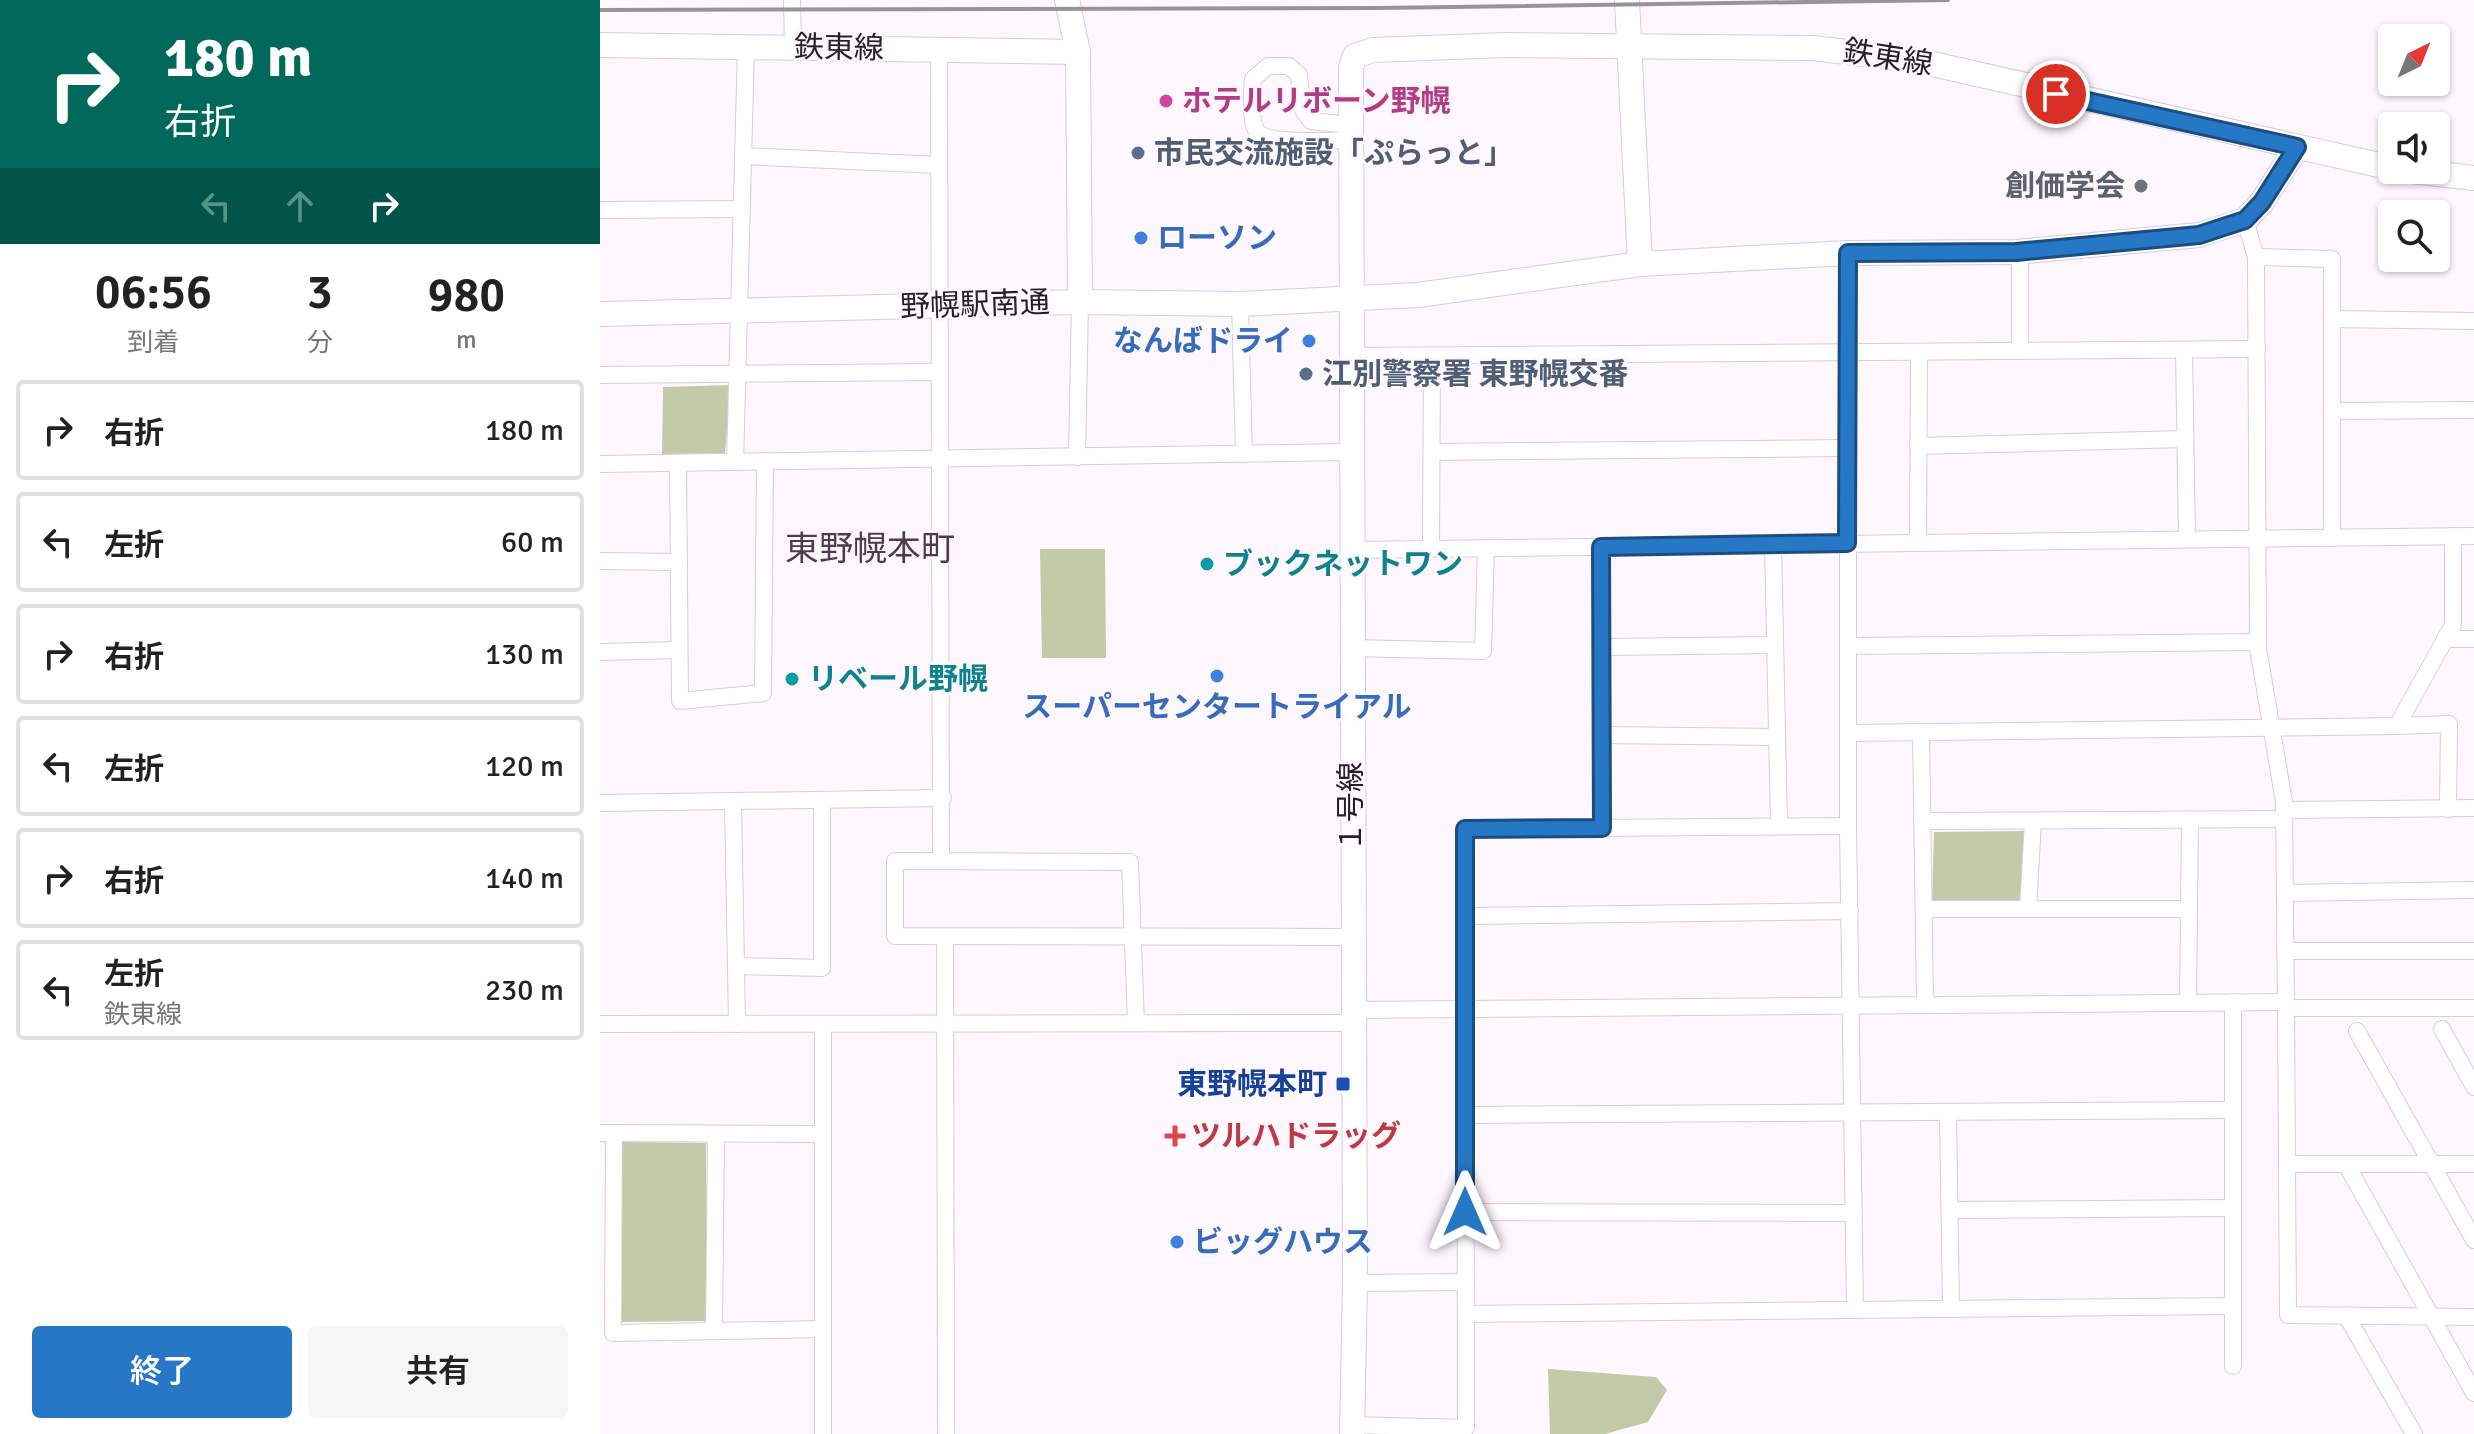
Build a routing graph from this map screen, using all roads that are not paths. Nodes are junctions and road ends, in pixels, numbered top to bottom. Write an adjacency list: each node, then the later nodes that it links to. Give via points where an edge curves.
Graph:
1 (792, 0): 7 (street)
2 (1067, 0): 10 (street)
3 (1627, 0): 5 (street)
4 (600, 45): 6 (street, 鉄東線)
5 (1630, 46): 9 (street, 鉄東線); 12 (street, 鉄東線, via 1812,48 1915,60); 24 (street)
6 (746, 47): 7 (street, 鉄東線); 13 (street)
7 (793, 47): 8 (street, 鉄東線)
8 (939, 50): 10 (street, 鉄東線); 14 (street)
9 (1373, 50): 11 (street, １号線, via 1352,61)
10 (1078, 52): 26 (street)
11 (1350, 132): 11 (street, via 1274,140 1261,135 1254,123 1253,79 1268,66 1289,66 1299,75 1303,110 1311,121); 25 (street, １号線)
12 (2297, 147): 15 (street, 鉄東線); 20 (street)
13 (743, 156): 14 (street); 18 (street)
14 (939, 165): 28 (street)
15 (2378, 165)
16 (2450, 175): 17 (street)
17 (2474, 178)
18 (742, 209): 19 (street); 29 (street)
19 (600, 210)
20 (2245, 220): 21 (street, 野幌駅南通, via 2199,235); 23 (street)
21 (2020, 252): 22 (street, 野幌駅南通); 35 (street)
22 (1848, 253): 24 (street, 野幌駅南通); 36 (street)
23 (2256, 257): 31 (street, via 2332,259); 33 (street)
24 (1640, 264): 25 (street, 野幌駅南通, via 1418,295)
25 (1350, 298): 27 (street, 野幌駅南通); 39 (street, １号線)
26 (1080, 302): 27 (street, 野幌駅南通); 28 (street, 野幌駅南通); 51 (street)
27 (1240, 304): 50 (street)
28 (939, 306): 29 (street, 野幌駅南通); 40 (street)
29 (739, 313): 30 (street, 野幌駅南通); 42 (street)
30 (600, 314)
31 (2332, 319): 32 (street); 44 (street)
32 (2474, 321)
33 (2257, 349): 34 (street); 59 (street)
34 (2184, 350): 35 (street); 45 (street)
35 (2020, 351): 37 (street)
36 (1847, 352): 37 (street); 38 (street); 47 (street)
37 (1919, 352): 46 (street)
38 (1432, 355): 39 (street); 49 (street)
39 (1350, 356): 48 (street, １号線)
40 (940, 372): 42 (street); 52 (street)
41 (600, 375): 42 (street)
42 (737, 375): 54 (street)
43 (2474, 410): 44 (street)
44 (2332, 411): 60 (street)
45 (2184, 439): 46 (street); 61 (street)
46 (1918, 446): 62 (street)
47 (1847, 448): 49 (street); 63 (street)
48 (1350, 452): 50 (street); 68 (street, １号線)
49 (1432, 452): 66 (street)
50 (1244, 454): 51 (street)
51 (1077, 457): 52 (street)
52 (942, 459): 53 (street); 86 (street)
53 (765, 461): 54 (street); 78 (street, via 763,693 680,701)
54 (735, 462): 55 (street)
55 (678, 463): 56 (street); 70 (street)
56 (600, 464)
57 (2453, 536): 58 (street); 60 (street); 71 (street, via 2453,625)
58 (2474, 536)
59 (2260, 538): 60 (street); 61 (street); 73 (street)
60 (2332, 538)
61 (2187, 539): 62 (street)
62 (1918, 542): 63 (street)
63 (1847, 543): 64 (street); 75 (street)
64 (1773, 544): 65 (street); 74 (street)
65 (1601, 547): 67 (street); 76 (street)
66 (1431, 549): 67 (street); 68 (street)
67 (1486, 549): 77 (street, via 1483,651)
68 (1351, 550): 77 (street, １号線)
69 (600, 561): 70 (street)
70 (679, 562): 78 (street)
71 (2445, 639): 72 (street); 80 (street)
72 (2474, 639)
73 (2258, 642): 75 (street); 81 (street)
74 (1775, 645): 76 (street); 85 (street)
75 (1848, 646): 83 (street)
76 (1602, 647): 84 (street)
77 (1351, 648): 109 (street, １号線)
78 (679, 650): 79 (street)
79 (600, 652)
80 (2397, 726): 81 (street); 91 (street, via 2449,724)
81 (2272, 729): 82 (street); 92 (street)
82 (1921, 732): 83 (street); 94 (street)
83 (1848, 733): 97 (street)
84 (1602, 735): 85 (street); 98 (street)
85 (1777, 737): 96 (street)
86 (943, 798): 87 (street); 99 (street)
87 (822, 800): 88 (street); 112 (street, via 822,968)
88 (733, 801): 89 (street); 112 (street)
89 (600, 803)
90 (2474, 808): 91 (street)
91 (2448, 809): 92 (street)
92 (2284, 814): 93 (street); 101 (street)
93 (2190, 819): 95 (street); 104 (street)
94 (1922, 821): 95 (street); 102 (street)
95 (2033, 821): 103 (street)
96 (1779, 826): 97 (street); 98 (street)
97 (1848, 826): 105 (street)
98 (1602, 828): 106 (street, via 1465,829)
99 (941, 860): 107 (street, via 895,861 895,936); 108 (street, via 1130,862)
100 (2474, 890): 101 (street)
101 (2285, 893): 110 (street)
102 (1924, 909): 103 (street); 115 (street)
103 (2028, 909): 104 (street)
104 (2187, 909): 114 (street)
105 (1850, 911): 106 (street); 117 (street)
106 (1465, 916): 119 (street)
107 (945, 937): 108 (street); 125 (street)
108 (1133, 937): 109 (street); 121 (street)
109 (1351, 937): 120 (street, １号線)
110 (2285, 951): 111 (street); 116 (street)
111 (2474, 951)
112 (736, 966): 123 (street)
113 (2233, 1002): 114 (street); 116 (street); 129 (street)
114 (2188, 1003): 115 (street)
115 (1925, 1005): 117 (street)
116 (2286, 1005): 118 (street); 136 (street)
117 (1852, 1006): 119 (street); 131 (street)
118 (2474, 1008)
119 (1465, 1009): 120 (street); 132 (street)
120 (1352, 1016): 121 (street); 147 (street, １号線)
121 (1136, 1023): 125 (street)
122 (600, 1024): 123 (street)
123 (737, 1024): 124 (street)
124 (823, 1024): 125 (street); 135 (street)
125 (944, 1024): 161 (street)
126 (2442, 1029): 128 (street)
127 (2357, 1031): 138 (street)
128 (2474, 1087)
129 (2233, 1110): 130 (street); 140 (street)
130 (1948, 1112): 131 (street); 141 (street)
131 (1853, 1113): 132 (street); 143 (street)
132 (1465, 1115): 142 (street)
133 (607, 1133): 134 (street); 145 (street)
134 (716, 1134): 135 (street); 156 (street)
135 (823, 1134): 155 (street)
136 (2288, 1164): 137 (street); 152 (street, via 2288,1315)
137 (2346, 1164): 138 (street); 153 (street)
138 (2431, 1164): 139 (street); 144 (street)
139 (2474, 1164)
140 (2233, 1208): 141 (street); 148 (street)
141 (1950, 1210): 149 (street)
142 (1465, 1212): 143 (street); 146 (street)
143 (1854, 1213): 150 (street)
144 (2474, 1240)
145 (607, 1257): 156 (street, via 613,1333)
146 (1466, 1282): 147 (street); 151 (street)
147 (1355, 1283): 159 (street, １号線)
148 (2233, 1306): 149 (street); 157 (street)
149 (1951, 1309): 150 (street)
150 (1855, 1310): 151 (street)
151 (1466, 1314): 159 (street, via 1466,1428)
152 (2346, 1315): 153 (street); 162 (street)
153 (2431, 1316): 154 (street); 158 (street)
154 (2474, 1317)
155 (823, 1329): 156 (street); 160 (street)
156 (714, 1331)
157 (2233, 1366)
158 (2474, 1393)
159 (1352, 1430)
160 (823, 1434)
161 (946, 1434)
162 (2414, 1434)

